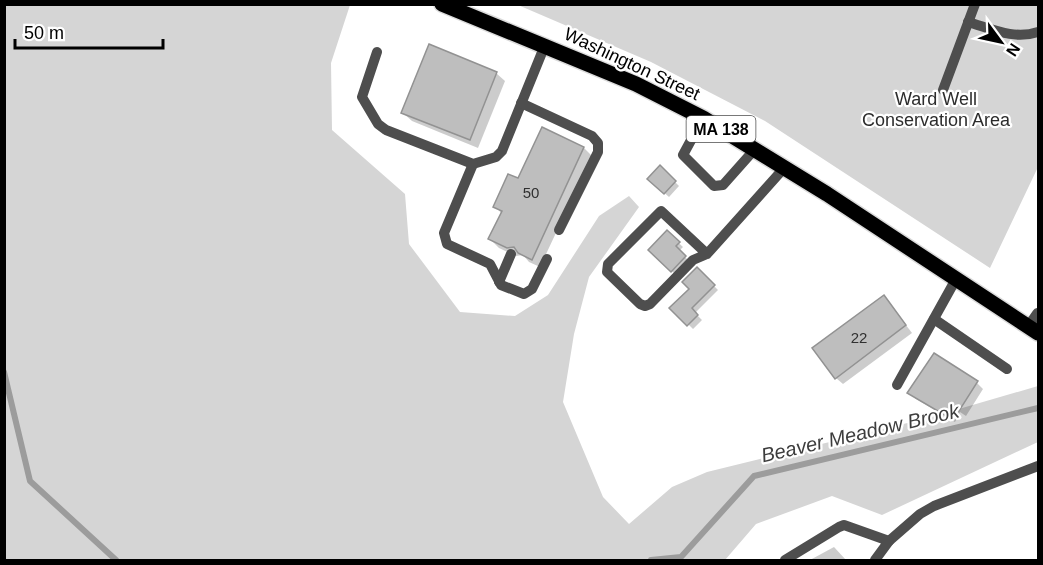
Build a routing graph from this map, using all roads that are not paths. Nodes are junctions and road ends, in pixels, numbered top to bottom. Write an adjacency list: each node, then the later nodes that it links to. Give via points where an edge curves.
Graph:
1 (442, 4): 5 (main road, Washington Street / MA 138)
2 (975, 4): 3 (lane)
3 (969, 22): 4 (lane, via 1008,34); 7 (lane)
4 (1038, 32)
5 (545, 45): 8 (lane); 9 (main road, Washington Street / MA 138)
6 (377, 52): 11 (lane, via 362,97 381,128)
7 (944, 90)
8 (521, 103): 11 (lane, via 499,155); 13 (lane, via 592,136 598,143 598,152)
9 (703, 118): 10 (main road, Washington Street / MA 138); 10 (lane, via 683,155 714,186 723,185)
10 (755, 149): 12 (main road, Washington Street / MA 138)
11 (473, 164): 18 (lane, via 444,238 450,246 490,264)
12 (785, 167): 15 (lane); 17 (main road, Washington Street / MA 138)
13 (559, 230)
14 (511, 254): 18 (lane)
15 (707, 254): 15 (lane, via 693,260 645,306 606,268 661,211)
16 (547, 259): 18 (lane, via 532,290 526,294)
17 (956, 279): 20 (lane); 21 (main road, Washington Street / MA 138)
18 (499, 282)
19 (1038, 314): 21 (street)
20 (934, 319): 22 (lane); 23 (lane)
21 (1034, 330)
22 (1007, 369)
23 (897, 385)
24 (1038, 466): 25 (lane, via 934,506)
25 (889, 540): 26 (lane, via 844,525); 27 (lane)
26 (785, 561)
27 (875, 561)

